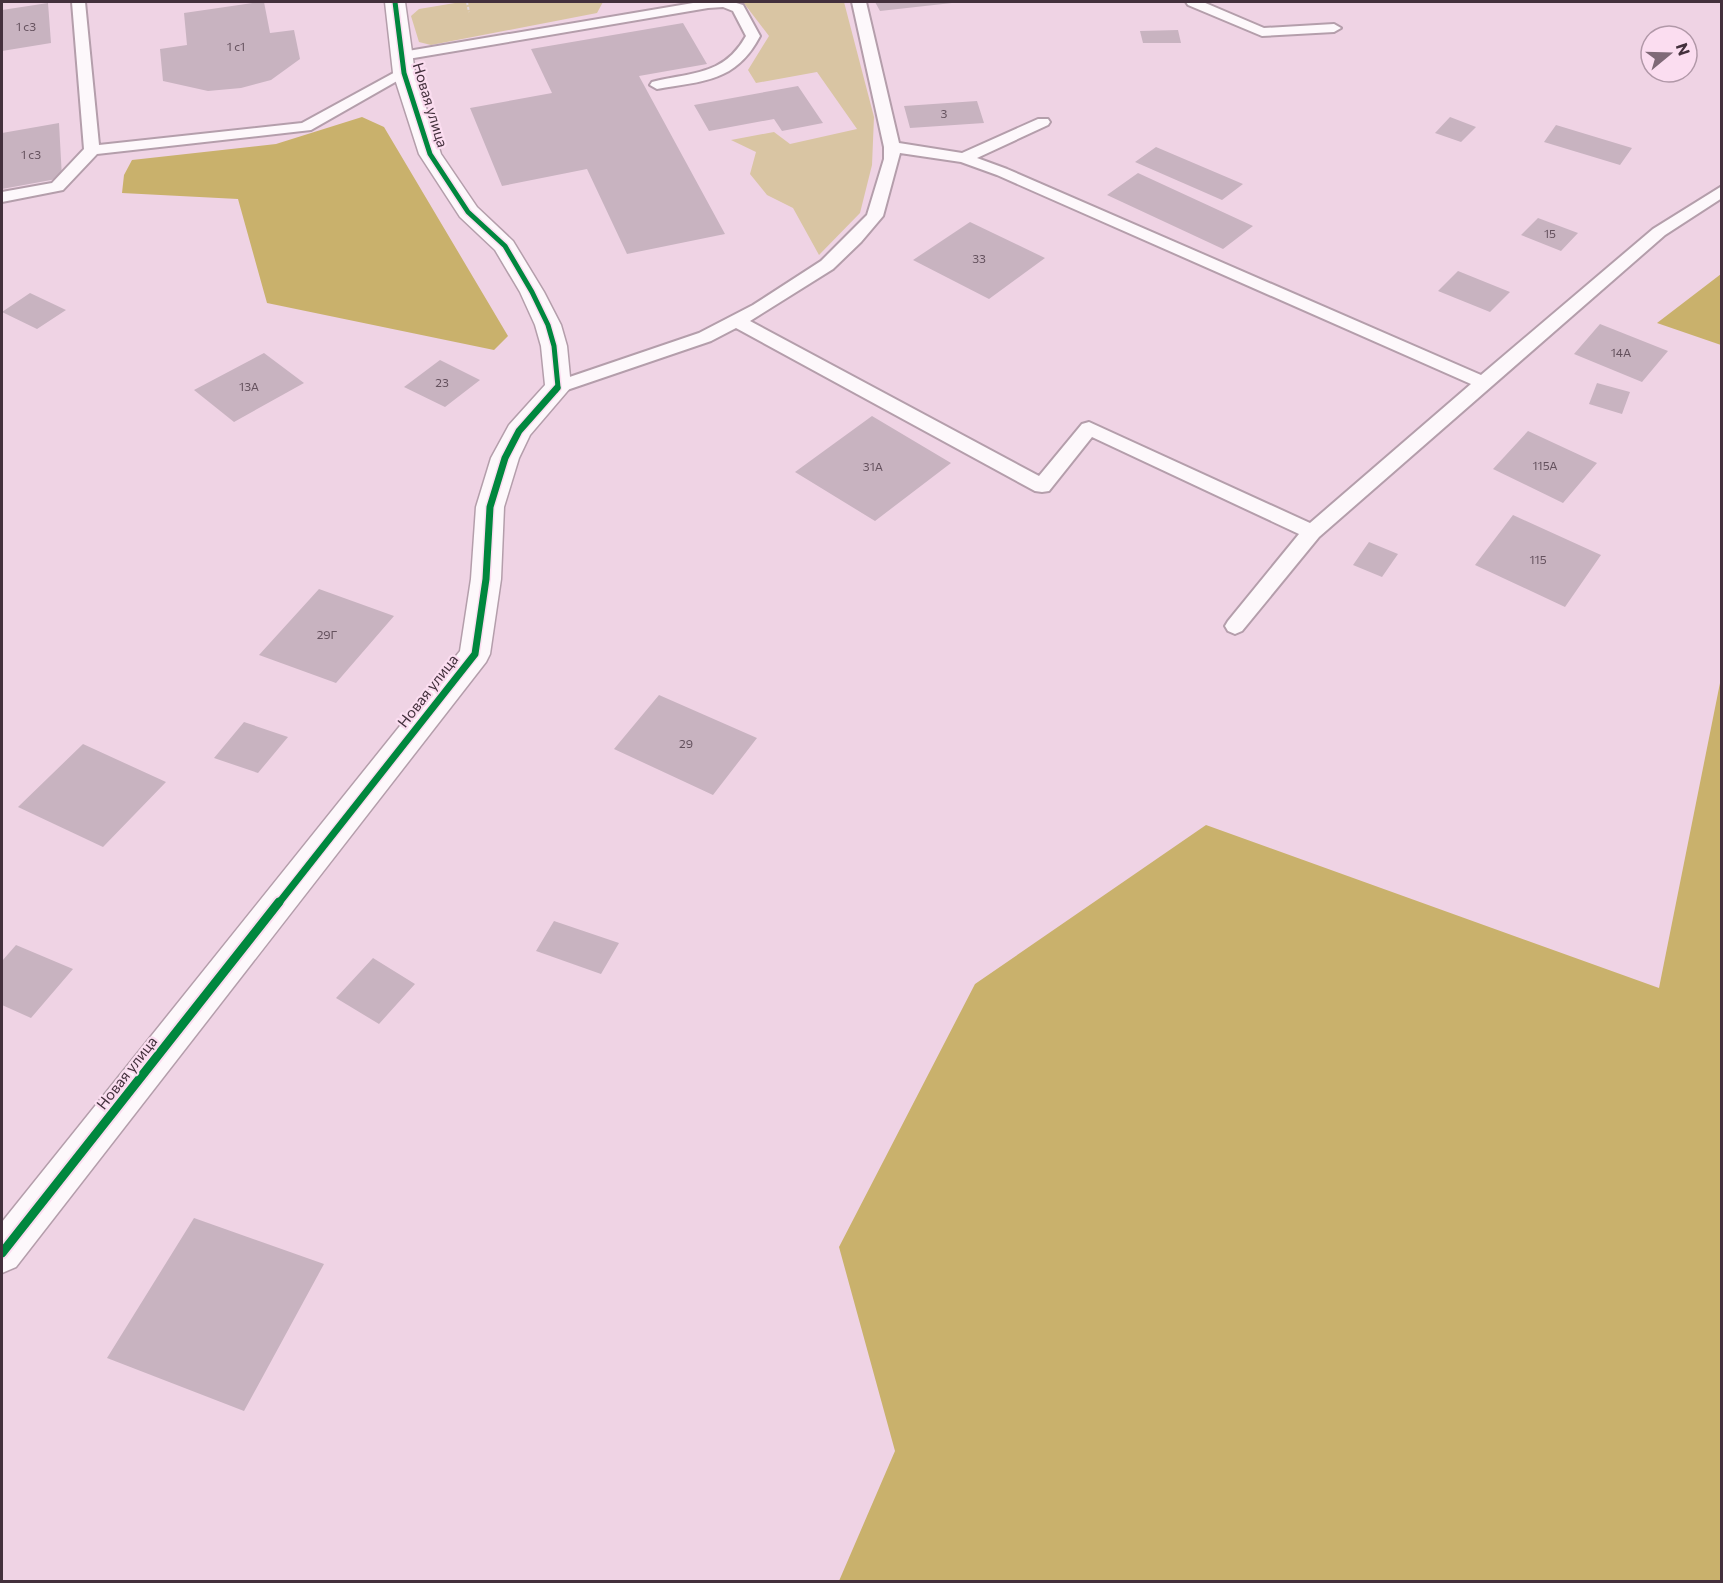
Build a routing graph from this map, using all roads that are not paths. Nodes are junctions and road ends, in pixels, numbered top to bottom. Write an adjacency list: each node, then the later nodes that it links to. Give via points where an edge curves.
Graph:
1 (78, 2): 12 (lane)
2 (395, 2): 8 (street, Новая улица)
3 (641, 2): 6 (lane)
4 (859, 2): 11 (lane)
5 (1193, 2): 7 (lane, via 1262,32)
6 (648, 16): 8 (lane); 9 (lane, via 724,3 738,8 753,36 738,62 719,71)
7 (1334, 28)
8 (403, 65): 12 (lane, via 306,127); 18 (street, Новая улица, via 430,154 468,212 506,246 548,325)
9 (657, 85)
10 (1043, 122): 13 (lane)
11 (892, 147): 13 (lane); 16 (lane, via 875,216 855,239 800,284)
12 (92, 150): 15 (lane, via 57,187)
13 (964, 158): 17 (lane)
14 (1722, 191): 17 (lane, via 1659,232)
15 (2, 197)
16 (737, 321): 18 (lane, via 705,337); 19 (lane, via 1042,486 1089,428)
17 (1483, 383): 19 (lane)
18 (558, 387): 21 (street, Новая улица, via 519,431 505,458 490,507 486,579 475,654)
19 (1312, 532): 20 (lane)
20 (1235, 626)
21 (2, 1253)

